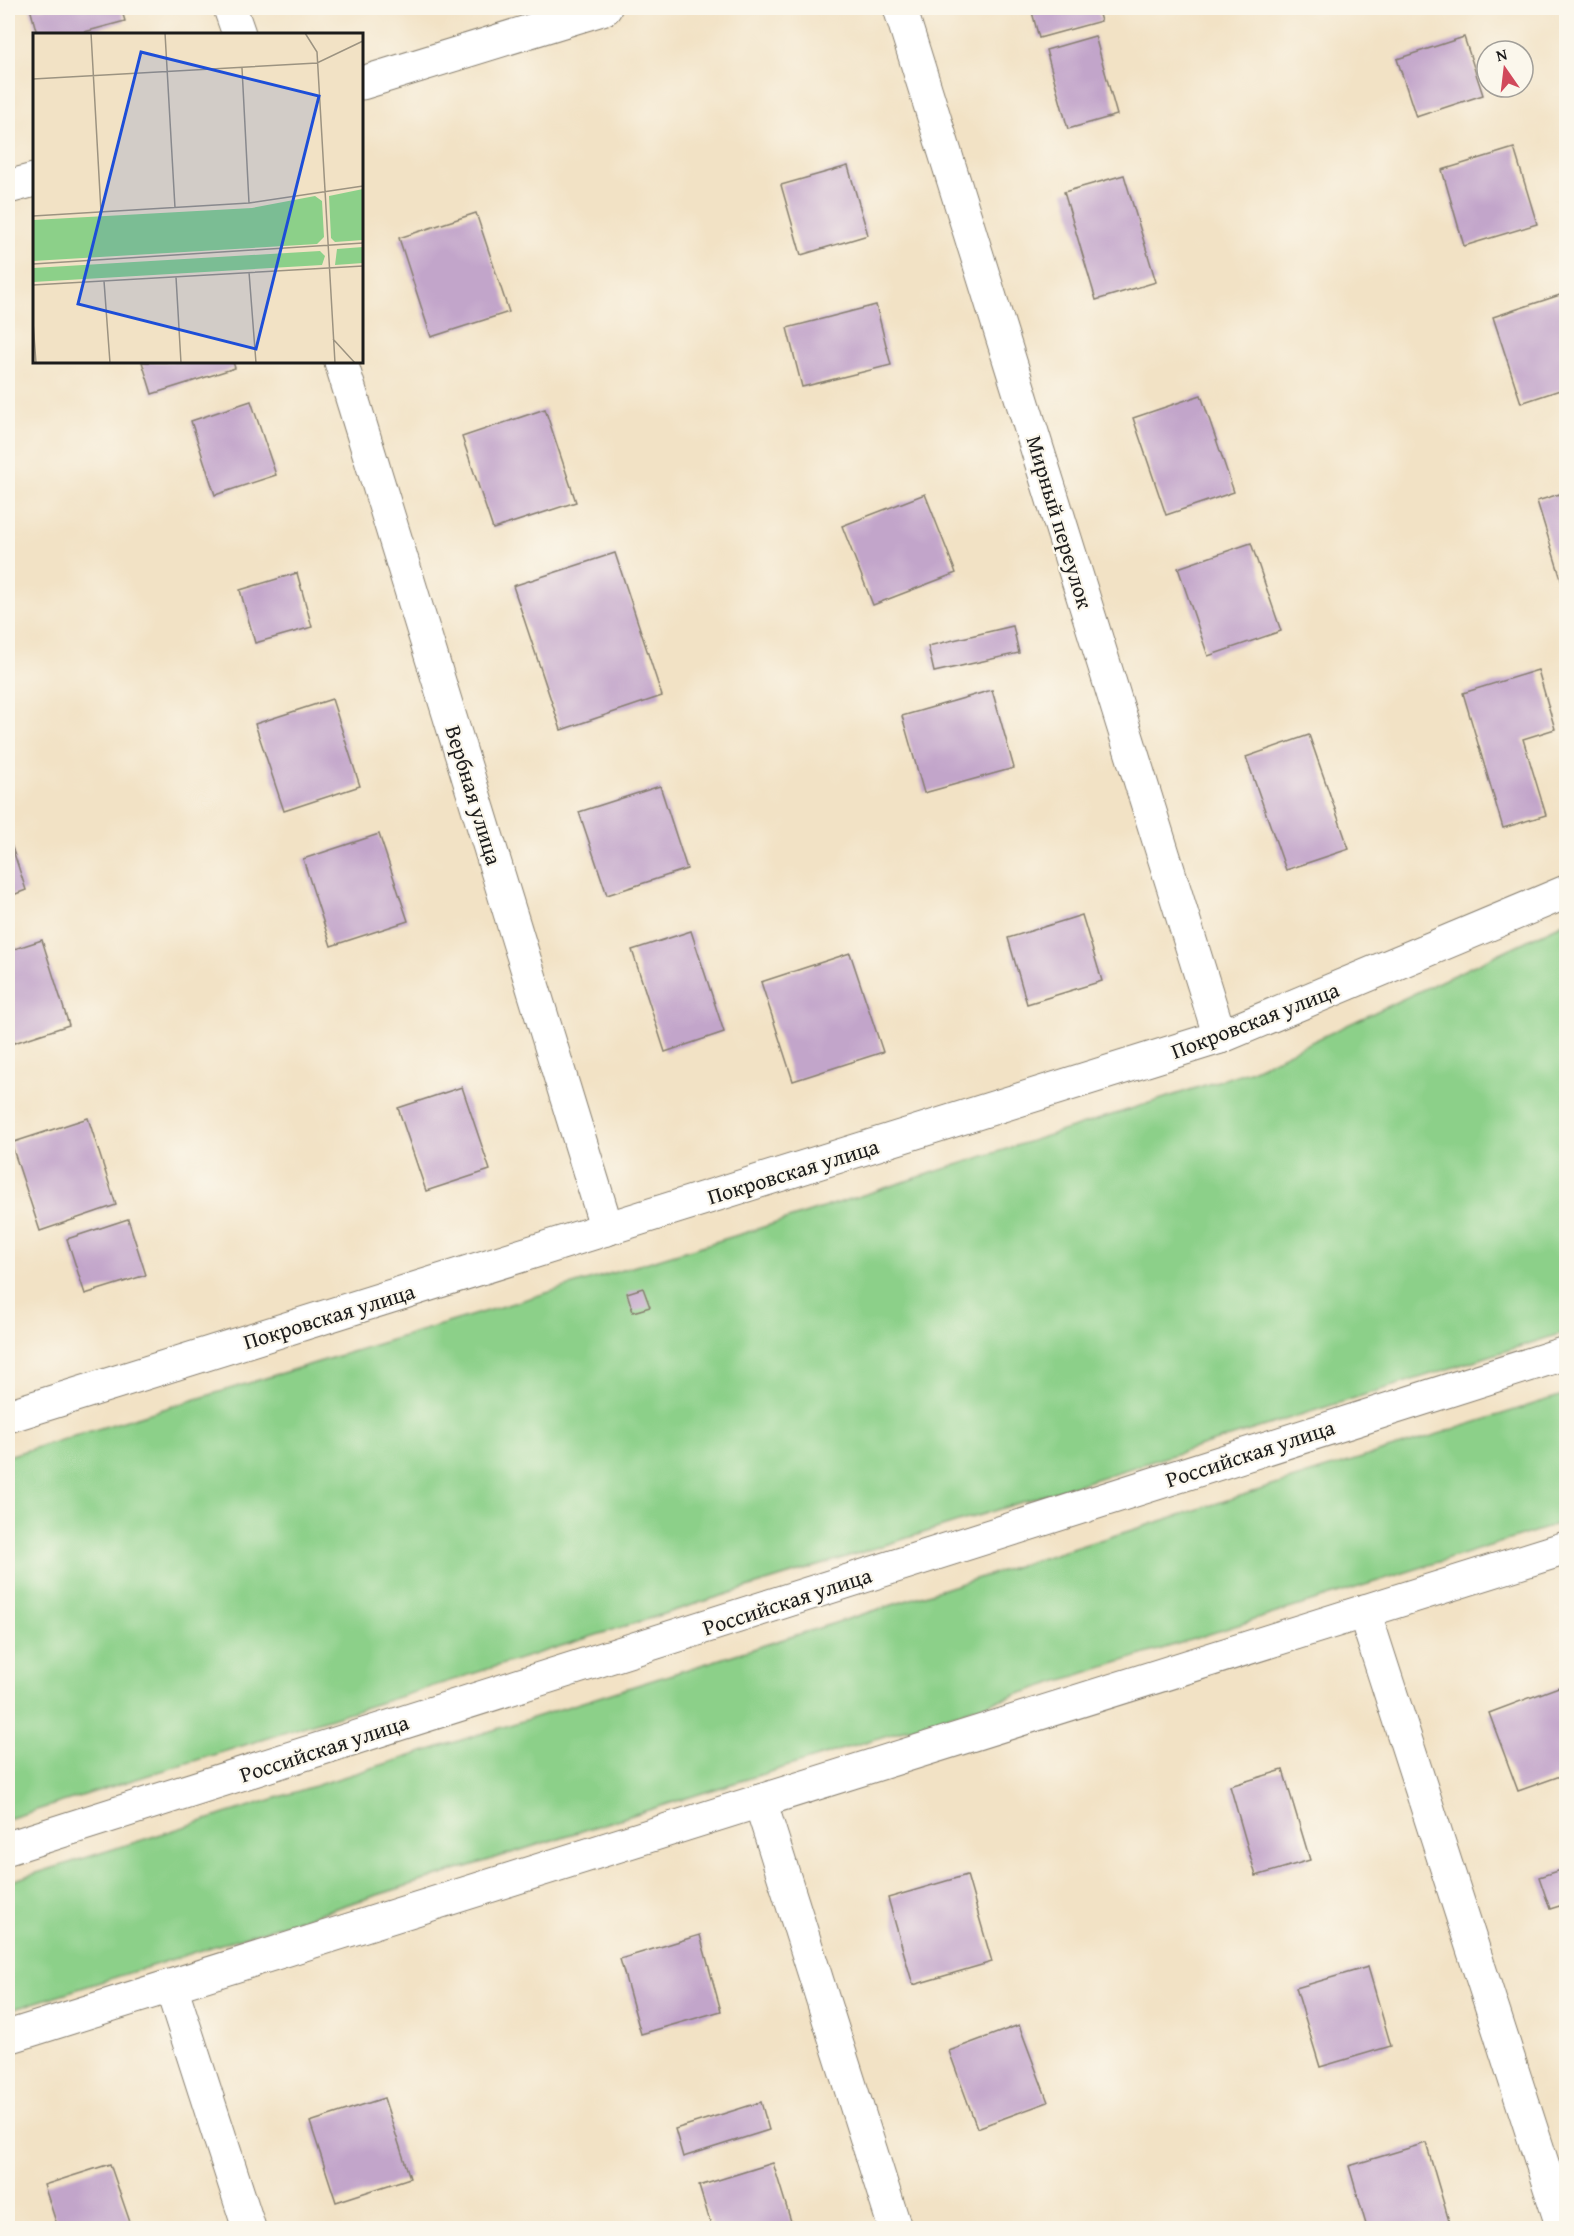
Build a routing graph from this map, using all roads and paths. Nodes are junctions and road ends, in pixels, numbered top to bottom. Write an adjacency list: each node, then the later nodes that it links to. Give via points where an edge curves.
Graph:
1 (230, 8): 4 (street)
2 (605, 8): 5 (street)
3 (900, 8): 10 (street, Мирный переулок)
4 (239, 33)
5 (363, 83)
6 (33, 180): 7 (street)
7 (8, 187)
8 (340, 363): 11 (street, Вербная улица)
9 (1566, 892): 10 (street, Покровская улица)
10 (1220, 1037): 11 (street, Покровская улица)
11 (607, 1229): 13 (street, Покровская улица)
12 (1566, 1353): 17 (street, Российская улица)
13 (8, 1416)
14 (1566, 1548): 15 (street)
15 (1364, 1611): 16 (street); 22 (street)
16 (760, 1801): 18 (street); 21 (street)
17 (8, 1848)
18 (171, 1986): 19 (street); 20 (street)
19 (8, 2037)
20 (249, 2229)
21 (895, 2229)
22 (1563, 2229)

